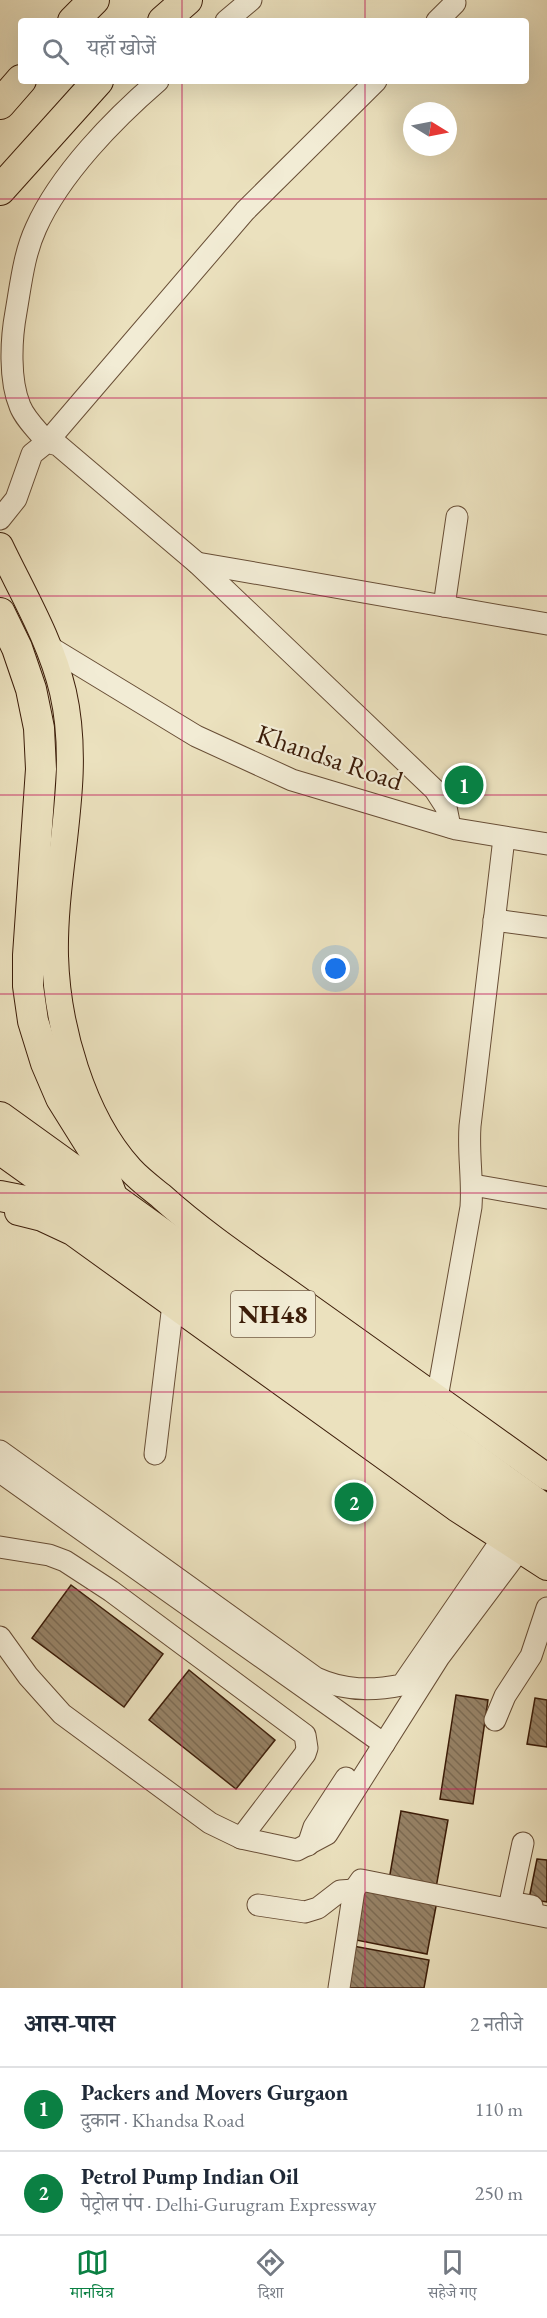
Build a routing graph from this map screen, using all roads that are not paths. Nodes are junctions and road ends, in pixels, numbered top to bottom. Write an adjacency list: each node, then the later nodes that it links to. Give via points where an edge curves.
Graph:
1 (94, 0): 5 (highway)
2 (187, 0): 6 (highway)
3 (251, 0): 7 (street)
4 (455, 3): 8 (street)
5 (77, 18)
6 (166, 18)
7 (230, 18)
8 (440, 18)
9 (18, 83): 13 (highway)
10 (95, 84): 14 (highway)
11 (155, 84): 17 (street, via 124,111 64,180 36,227 25,258 11,336 15,393 21,409)
12 (373, 84): 17 (street, via 245,211)
13 (0, 104)
14 (22, 164): 15 (highway); 16 (highway)
15 (0, 190)
16 (0, 201)
17 (47, 442): 19 (street, via 33,454 16,499); 21 (street, via 58,446)
18 (458, 518): 22 (street)
19 (0, 519)
20 (0, 546): 25 (main road)
21 (196, 563): 22 (street); 26 (street, via 435,790 446,807)
22 (444, 606): 24 (street)
23 (0, 613): 36 (highway, via 31,689 39,728 41,769 28,955 33,1021 57,1089 96,1154)
24 (547, 624)
25 (48, 646): 26 (street, Khandsa Road, via 196,736 291,780); 39 (main road, via 63,692 70,759 56,927 56,978 83,1094 130,1169 193,1225)
26 (450, 827): 27 (street, Khandsa Road)
27 (504, 838): 28 (street, Khandsa Road); 29 (street)
28 (547, 844)
29 (494, 920): 30 (street); 33 (street, via 468,1149)
30 (547, 927)
31 (0, 1117): 36 (highway, NH48)
32 (0, 1149): 36 (highway, NH48)
33 (473, 1185): 35 (street); 39 (street)
34 (0, 1196): 36 (highway)
35 (547, 1198)
36 (102, 1206): 44 (highway, NH48); 45 (highway, NH48)
37 (0, 1209): 38 (main road, via 64,1226)
38 (173, 1305): 41 (street); 45 (main road, via 456,1508)
39 (437, 1398): 43 (main road)
40 (0, 1451): 50 (street, via 316,1678 350,1689)
41 (155, 1454)
42 (0, 1472): 52 (street)
43 (547, 1477)
44 (547, 1510)
45 (524, 1543): 47 (main road); 50 (street); 52 (street)
46 (0, 1547): 53 (street, via 65,1561 304,1735 305,1754)
47 (547, 1567)
48 (547, 1608): 51 (street, via 531,1656 505,1696)
49 (0, 1637): 53 (street, via 62,1714 210,1824)
50 (402, 1685): 52 (street)
51 (495, 1720)
52 (379, 1741): 53 (street, via 327,1834 293,1850)
53 (242, 1838)
54 (523, 1843): 57 (street, via 511,1899)
55 (354, 1890): 56 (street, via 340,1891 318,1908 305,1912); 58 (street, via 363,1880); 59 (street)
56 (258, 1905)
57 (547, 1909)
58 (547, 1917)
59 (339, 1988)

